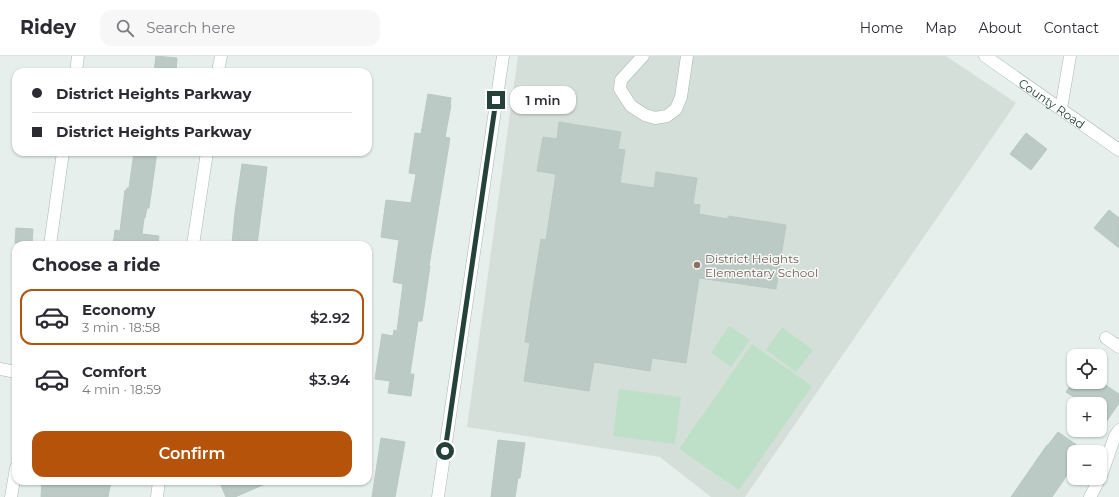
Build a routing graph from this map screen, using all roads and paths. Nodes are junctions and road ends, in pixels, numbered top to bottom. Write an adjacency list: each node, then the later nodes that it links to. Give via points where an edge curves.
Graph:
1 (78, 56): 8 (street)
2 (221, 56): 9 (street)
3 (503, 56): 25 (street)
4 (643, 56): 5 (street, via 621,80 620,89 631,106 655,118 667,116 676,109)
5 (687, 56)
6 (985, 56): 10 (street, County Road)
7 (1070, 56): 10 (street)
8 (76, 68)
9 (219, 68)
10 (1061, 109): 11 (street, County Road)
11 (1119, 150)
12 (62, 156): 14 (street)
13 (206, 156): 15 (street)
14 (51, 241)
15 (194, 241)
16 (1106, 338): 17 (street)
17 (1119, 347)
18 (0, 370): 19 (street)
19 (12, 372)
20 (1119, 430): 26 (street)
21 (13, 485): 23 (street)
22 (159, 485): 24 (street)
23 (11, 497)
24 (157, 497)
25 (438, 497)
26 (1090, 497)

